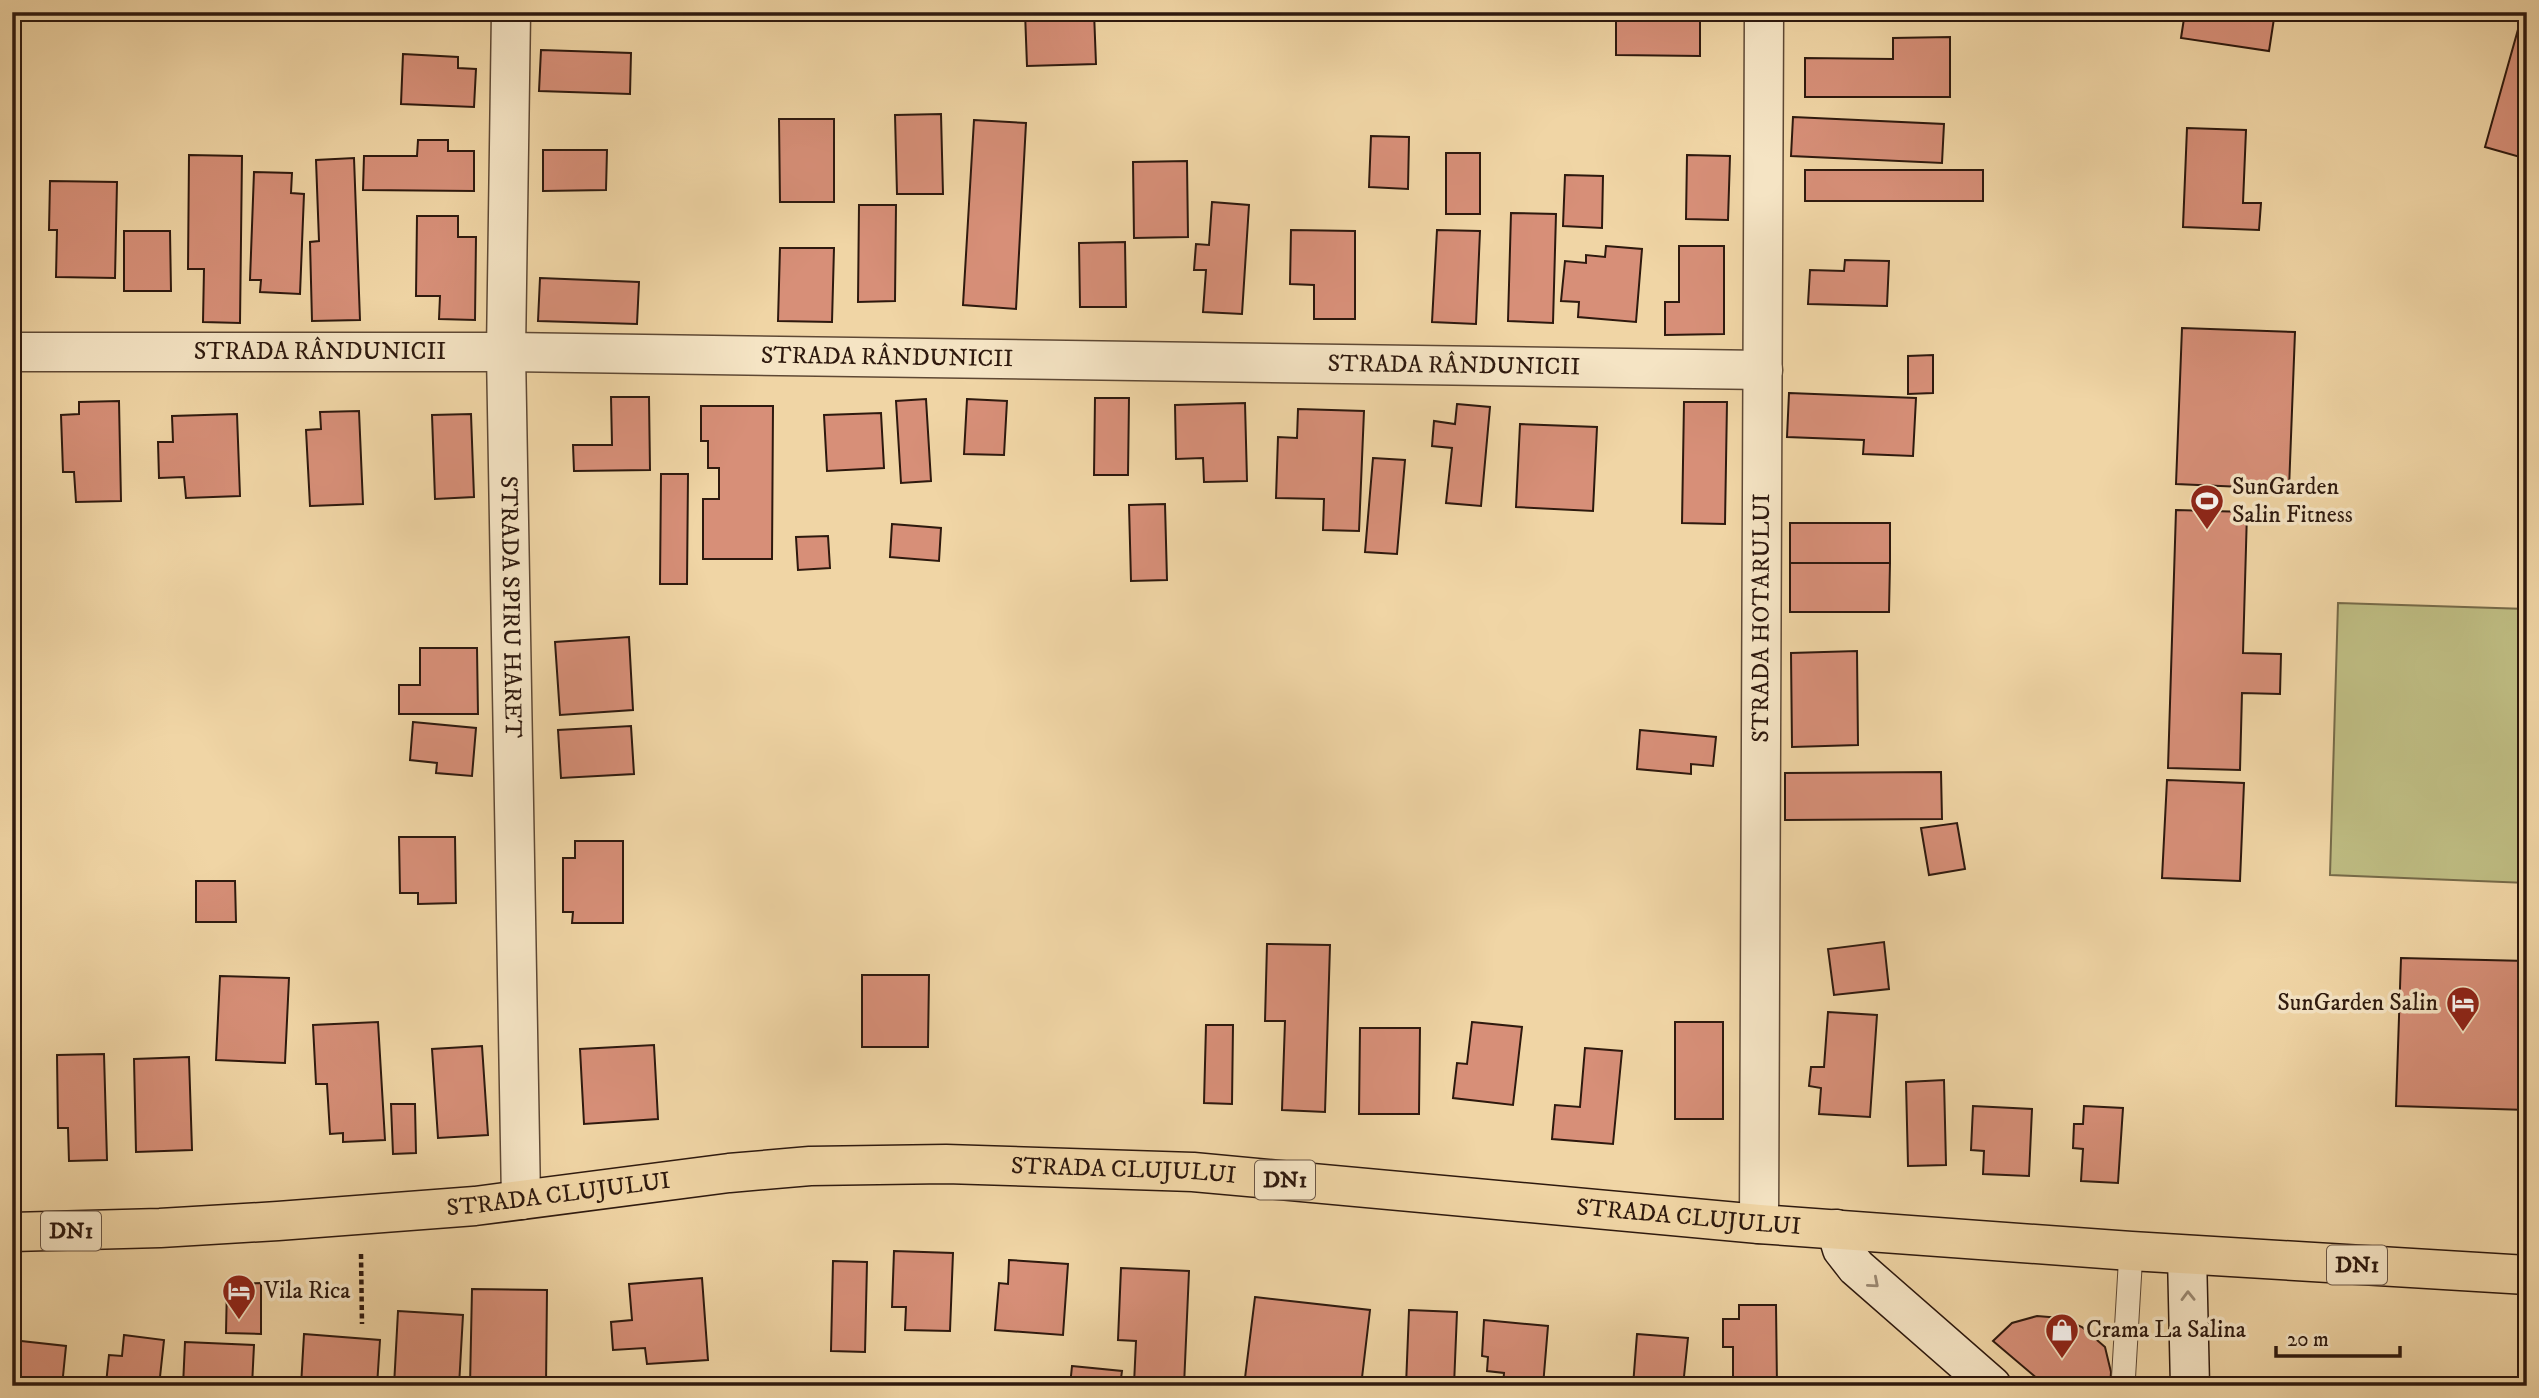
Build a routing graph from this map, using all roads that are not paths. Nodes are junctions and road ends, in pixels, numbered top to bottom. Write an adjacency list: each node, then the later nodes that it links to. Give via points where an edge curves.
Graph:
1 (510, 12): 4 (street, STRADA SPIRU HARET)
2 (1764, 12): 5 (street, STRADA HOTARULUI)
3 (12, 352): 4 (street, STRADA RÂNDUNICII)
4 (506, 352): 5 (street, STRADA RÂNDUNICII); 6 (street, STRADA SPIRU HARET)
5 (1763, 370): 7 (street, STRADA HOTARULUI)
6 (521, 1200): 7 (main road, STRADA CLUJULUI / DN1, via 756,1170 946,1164 1193,1172); 9 (main road, STRADA CLUJULUI / DN1, via 185,1227)
7 (1759, 1224): 8 (main road, STRADA CLUJULUI / DN1)
8 (1836, 1229): 10 (main road, STRADA CLUJULUI / DN1); 13 (street, one-way to 13, via 1842,1249 1856,1268)
9 (12, 1232)
10 (2131, 1251): 11 (main road, STRADA CLUJULUI / DN1); 14 (lane)
11 (2187, 1255): 12 (main road, STRADA CLUJULUI / DN1); 15 (street, one-way to 11)
12 (2527, 1275)
13 (1992, 1386)
14 (2123, 1386)
15 (2190, 1386)

